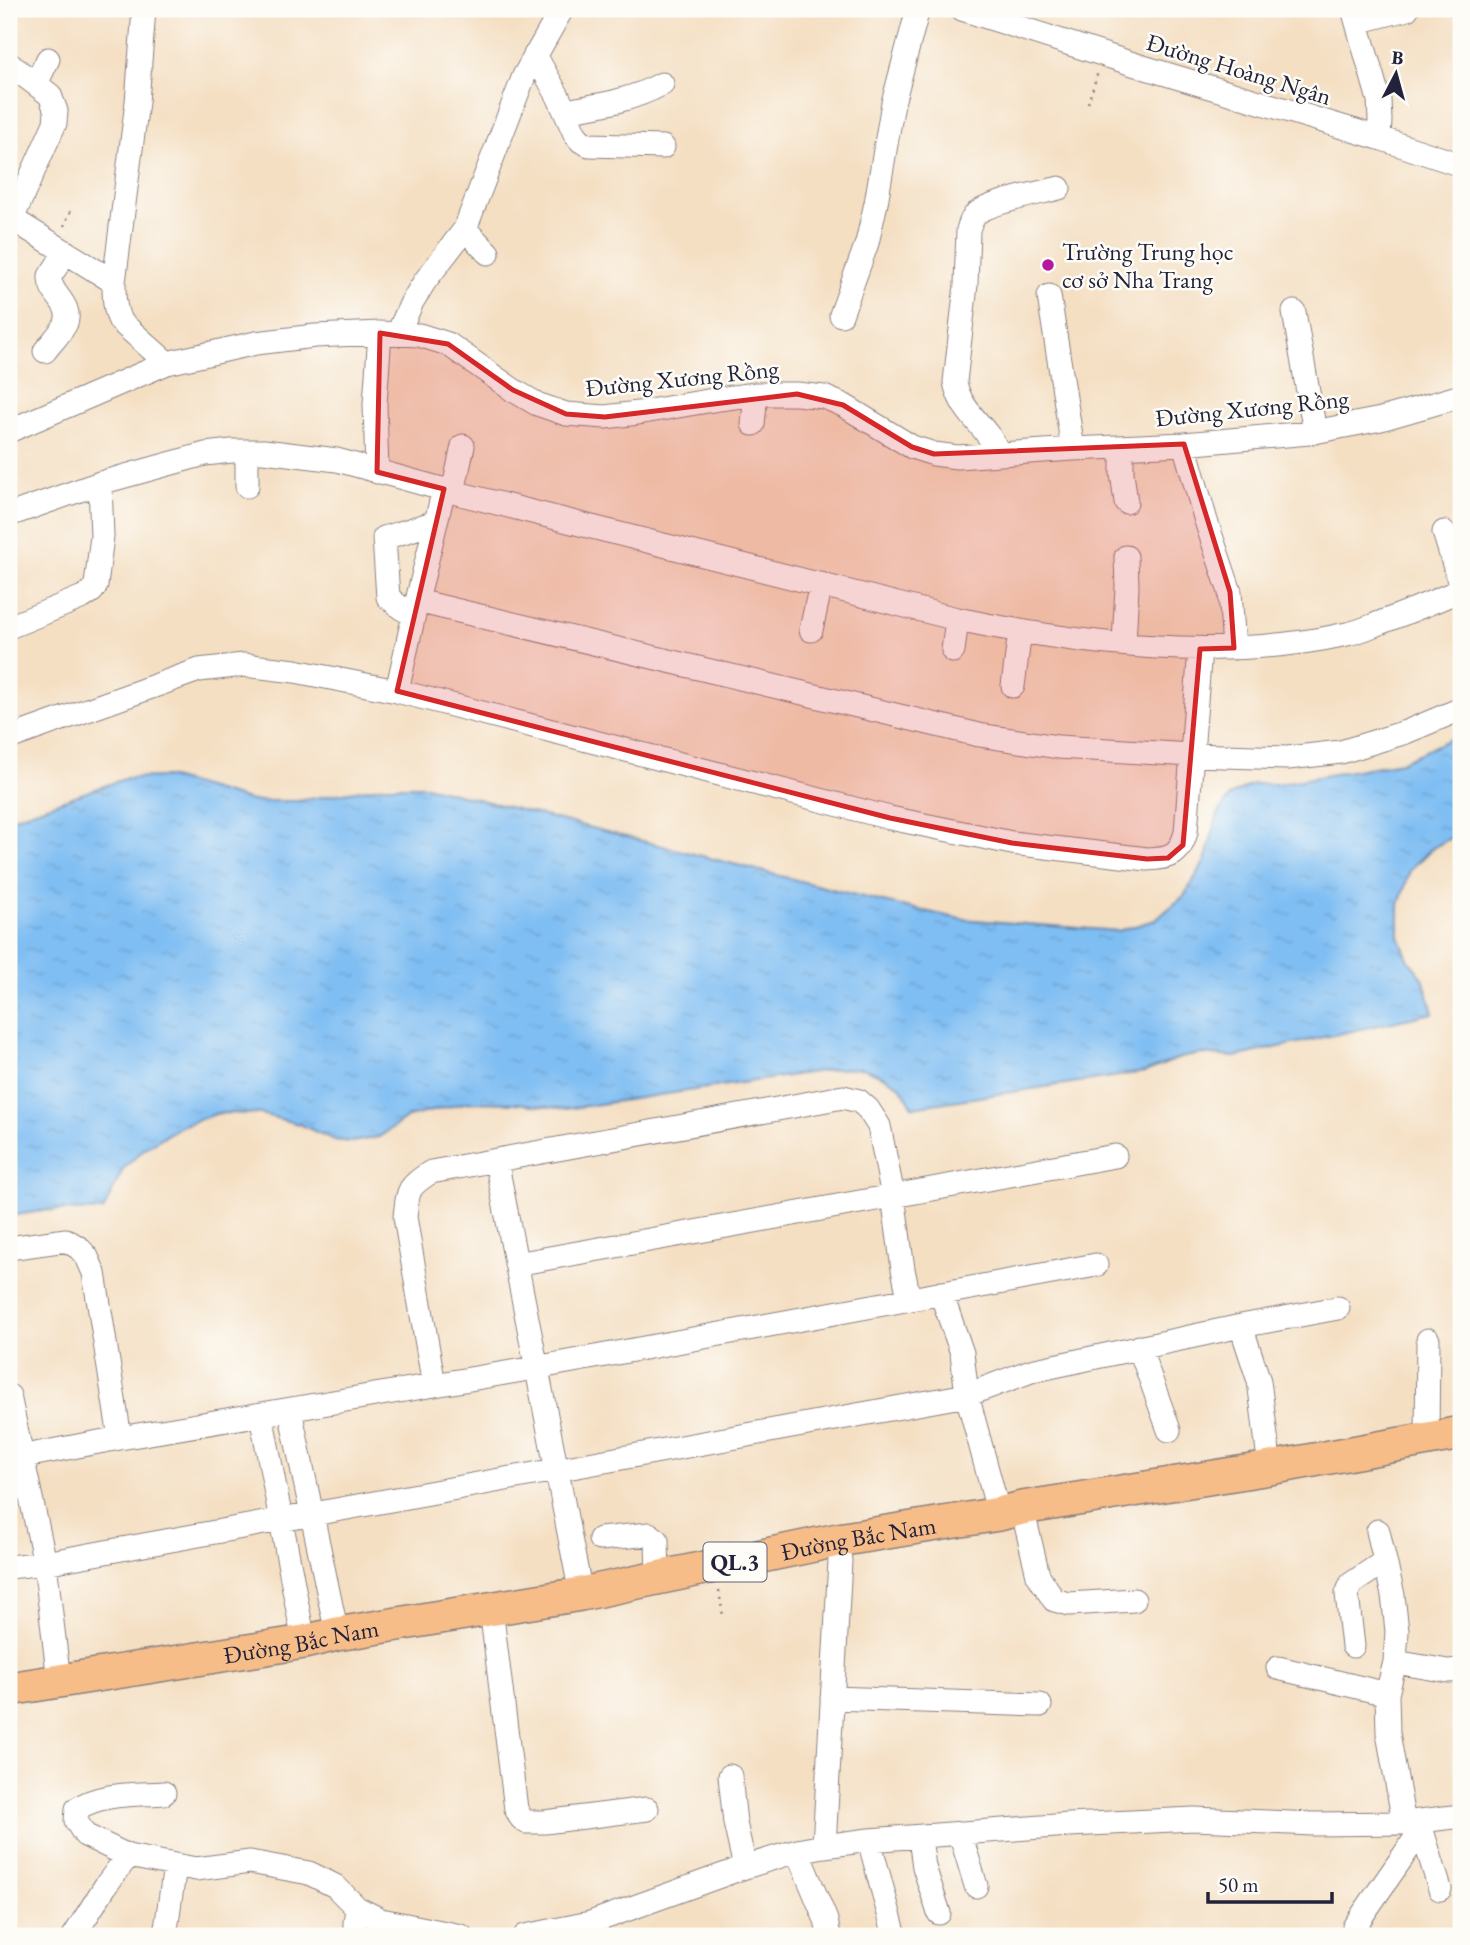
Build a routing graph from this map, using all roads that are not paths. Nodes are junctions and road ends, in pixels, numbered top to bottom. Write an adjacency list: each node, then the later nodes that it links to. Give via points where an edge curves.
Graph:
1 (144, 9): 21 (street)
2 (562, 9): 7 (street)
3 (918, 9): 24 (street, via 893,103 867,243)
4 (962, 9): 13 (street, Đường Hoàng Ngân)
5 (1407, 9): 6 (street)
6 (1355, 15): 13 (street, via 1379,100)
7 (535, 55): 12 (street); 18 (street)
8 (48, 59): 10 (street)
9 (9, 64): 10 (street)
10 (36, 84): 17 (street, via 55,104 55,123)
11 (662, 84): 12 (street, via 620,102)
12 (565, 111): 14 (street, via 575,134 589,145)
13 (1379, 138): 15 (street, Đường Hoàng Ngân)
14 (663, 147)
15 (1461, 165)
16 (1059, 188): 38 (street, via 988,207 976,213 968,230 956,391)
17 (10, 218): 19 (street)
18 (465, 229): 20 (street); 25 (street)
19 (66, 252): 21 (street); 26 (street, via 49,281 64,302 66,324)
20 (488, 253)
21 (114, 282): 27 (street, via 120,321)
22 (1049, 296): 36 (street)
23 (1294, 312): 32 (street)
24 (841, 315)
25 (389, 333): 27 (street, Đường Xương Rồng, via 256,343); 28 (street, Đường Xương Rồng, via 419,335 448,344 513,390 566,414 605,417); 39 (street, via 376,404)
26 (45, 351)
27 (167, 363): 31 (street, Đường Xương Rồng)
28 (756, 394): 30 (street); 38 (street, Đường Xương Rồng, via 824,397 912,447 934,454)
29 (1461, 396): 32 (street, Đường Xương Rồng)
30 (753, 424)
31 (9, 431)
32 (1315, 432): 33 (street, Đường Xương Rồng)
33 (1184, 444): 35 (street, Đường Xương Rồng); 56 (street, via 1230,592)
34 (463, 446): 42 (street)
35 (1122, 447): 36 (street, Đường Xương Rồng); 43 (street)
36 (1073, 449): 38 (street, Đường Xương Rồng)
37 (247, 451): 39 (street, via 337,460); 40 (street, via 205,454); 41 (street)
38 (999, 454)
39 (377, 472): 42 (street)
40 (100, 483): 44 (street); 52 (street, via 102,536 92,592)
41 (247, 486)
42 (448, 491): 45 (street); 48 (street)
43 (1126, 502)
44 (9, 515)
45 (436, 522): 50 (street); 50 (street, via 384,538 388,597 401,608)
46 (1444, 532): 49 (street)
47 (1126, 557): 55 (street)
48 (821, 584): 51 (street); 53 (street)
49 (1461, 589): 56 (street, via 1349,634)
50 (415, 608): 60 (street); 63 (street, via 979,734 1058,747)
51 (957, 619): 54 (street); 58 (street)
52 (9, 627)
53 (811, 630)
54 (1020, 631): 55 (street); 59 (street)
55 (1124, 643): 57 (street)
56 (1234, 648): 57 (street)
57 (1200, 649): 63 (street)
58 (953, 651)
59 (1013, 686)
60 (397, 691): 62 (street, via 244,665 199,670); 63 (street, via 890,818 1012,844 1147,859 1168,858 1183,845)
61 (1461, 709): 63 (street, via 1341,752 1287,758)
62 (9, 738)
63 (1192, 755)
64 (1115, 1156): 66 (street)
65 (496, 1160): 66 (street, via 844,1097 859,1101 879,1126); 68 (street); 77 (street, via 430,1172 414,1182 407,1196 405,1217)
66 (893, 1196): 68 (street); 71 (street)
67 (9, 1248): 84 (street, via 66,1240 87,1257 94,1273)
68 (516, 1264): 76 (street)
69 (1096, 1265): 70 (street)
70 (941, 1293): 71 (street); 79 (street, via 962,1353)
71 (909, 1298): 76 (street)
72 (1338, 1308): 73 (street)
73 (1241, 1326): 75 (street); 87 (street, via 1259,1381)
74 (1428, 1340): 85 (street)
75 (1139, 1347): 79 (street, via 1031,1371); 82 (street)
76 (535, 1368): 77 (street); 88 (street)
77 (434, 1385): 80 (street)
78 (9, 1395): 86 (street)
79 (967, 1395): 88 (street); 89 (street)
80 (290, 1409): 81 (street); 90 (street)
81 (261, 1414): 84 (street); 91 (street)
82 (1169, 1430)
83 (1461, 1433): 85 (highway, Đường Bắc Nam / QL.3)
84 (120, 1438): 86 (street)
85 (1427, 1439): 87 (highway, Đường Bắc Nam / QL.3)
86 (15, 1458): 96 (street)
87 (1270, 1468): 89 (highway, Đường Bắc Nam / QL.3)
88 (557, 1470): 90 (street); 99 (street)
89 (1011, 1511): 94 (highway, Đường Bắc Nam / QL.3); 100 (street, via 1038,1575 1054,1600 1069,1604)
90 (311, 1514): 91 (street); 102 (street)
91 (281, 1520): 96 (street); 103 (street)
92 (1378, 1531): 95 (street)
93 (600, 1539): 98 (street, via 649,1534 657,1540)
94 (838, 1541): 98 (highway, Đường Bắc Nam / QL.3); 111 (street)
95 (1385, 1561): 104 (street, via 1351,1584 1347,1594); 105 (street, via 1397,1631)
96 (45, 1563): 97 (street); 108 (street)
97 (9, 1567)
98 (658, 1577): 99 (highway, Đường Bắc Nam / QL.3)
99 (580, 1594): 101 (highway, Đường Bắc Nam / QL.3)
100 (1134, 1600)
101 (491, 1609): 102 (highway, Đường Bắc Nam / QL.3); 115 (street, via 516,1809 521,1818 545,1822)
102 (337, 1634): 103 (highway, Đường Bắc Nam / QL.3)
103 (304, 1642): 108 (highway, Đường Bắc Nam / QL.3)
104 (1353, 1646)
105 (1395, 1662): 107 (street); 110 (street)
106 (1278, 1668): 110 (street)
107 (1461, 1670)
108 (59, 1681): 109 (highway, Đường Bắc Nam / QL.3)
109 (9, 1689)
110 (1387, 1694): 117 (street, via 1388,1733)
111 (832, 1698): 112 (street); 121 (street)
112 (1040, 1705)
113 (730, 1776): 125 (street)
114 (164, 1793): 123 (street, via 87,1801 77,1809 76,1821 85,1835)
115 (647, 1809)
116 (1461, 1815): 117 (street)
117 (1415, 1824): 118 (street, via 1194,1819); 127 (street); 130 (street)
118 (960, 1833): 119 (street); 126 (street)
119 (920, 1838): 120 (street); 129 (street)
120 (869, 1840): 121 (street); 138 (street)
121 (824, 1846): 122 (street)
122 (797, 1851): 125 (street); 137 (street)
123 (128, 1856): 124 (street); 132 (street)
124 (175, 1866): 128 (street, via 250,1862 309,1873 335,1886); 133 (street)
125 (745, 1867): 136 (street, via 590,1923)
126 (976, 1886)
127 (1440, 1889)
128 (357, 1908): 131 (street); 134 (street)
129 (939, 1913)
130 (1354, 1927)
131 (381, 1928): 135 (street)
132 (74, 1936)
133 (165, 1936)
134 (355, 1936)
135 (461, 1936)
136 (525, 1936)
137 (829, 1936)
138 (895, 1936)

